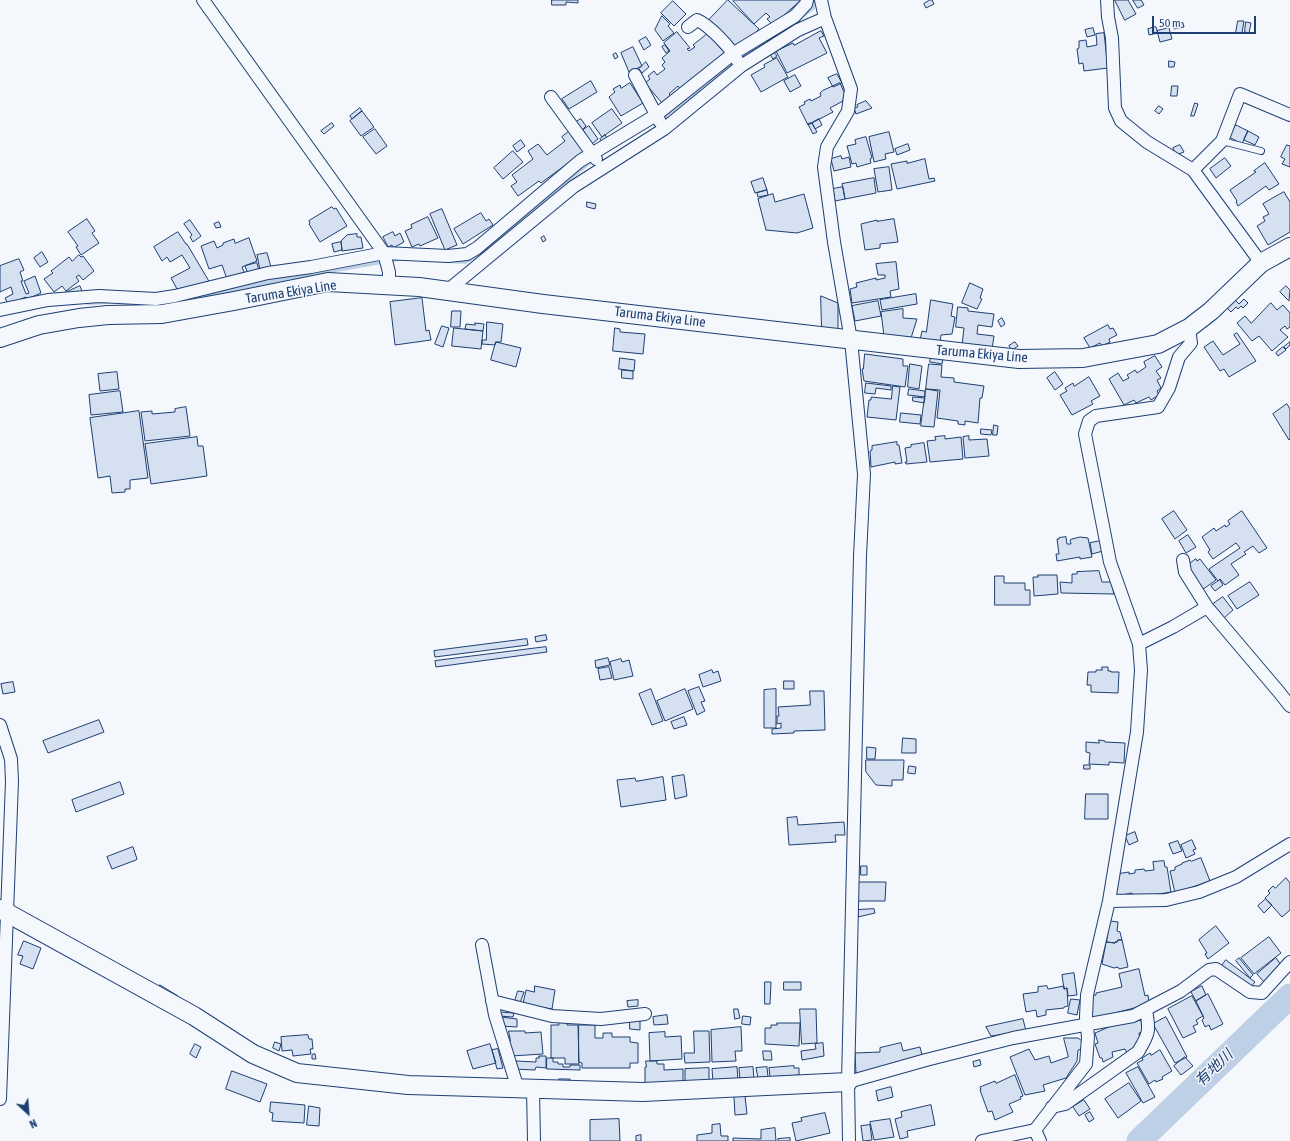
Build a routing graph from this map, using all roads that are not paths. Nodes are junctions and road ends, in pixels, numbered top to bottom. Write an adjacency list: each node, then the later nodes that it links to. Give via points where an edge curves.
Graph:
1 (203, 0): 20 (street)
2 (807, 0): 7 (street, via 795,16)
3 (821, 0): 5 (street)
4 (1107, 0): 18 (street, via 1112,38 1115,108 1121,122 1147,142)
5 (825, 18): 8 (street, via 798,30); 27 (street, via 851,89 848,111 827,147 824,167)
6 (688, 27): 7 (street, via 697,20 704,23)
7 (734, 53): 8 (street); 11 (street)
8 (741, 66): 13 (street)
9 (636, 75): 11 (street)
10 (551, 97): 16 (street)
11 (656, 115): 13 (street); 16 (street)
12 (1290, 116): 14 (street, via 1240,94)
13 (664, 129): 17 (street)
14 (1222, 141): 15 (lane); 18 (street)
15 (1261, 151)
16 (593, 153): 17 (street); 20 (street, via 467,254 448,256)
17 (602, 168): 23 (street, via 573,187)
18 (1193, 170): 21 (street)
19 (1290, 247): 21 (main road, Taruma Ekiya Line)
20 (384, 253): 22 (street); 24 (street, via 268,273 156,299 99,296 48,300)
21 (1261, 263): 25 (main road, Taruma Ekiya Line, via 1211,311)
22 (389, 279): 23 (main road, Taruma Ekiya Line); 26 (main road, Taruma Ekiya Line, via 328,282 162,314 80,318 39,325)
23 (447, 291): 27 (main road, Taruma Ekiya Line)
24 (0, 310)
25 (1189, 328): 27 (main road, Taruma Ekiya Line, via 1158,344 1083,358 1019,359); 30 (street, via 1191,343 1179,357 1169,388 1158,407 1096,416 1089,421 1085,434 1110,562)
26 (0, 338)
27 (851, 340): 43 (street, via 864,474)
28 (1183, 560): 29 (street, via 1185,572)
29 (1207, 607): 30 (street, via 1173,628); 31 (street)
30 (1139, 644): 34 (street, via 1141,670 1137,732)
31 (1290, 706)
32 (0, 725): 35 (street, via 11,759 12,780)
33 (1290, 844): 34 (street, via 1236,877 1199,892 1166,900)
34 (1109, 901): 41 (street, via 1087,995)
35 (4, 910): 42 (street); 44 (main road, via 194,1016 253,1054 297,1073 408,1085)
36 (482, 945): 38 (street)
37 (1290, 962): 39 (street, via 1262,992 1250,992 1216,969 1208,970 1182,991)
38 (492, 1001): 40 (street, via 552,1016 601,1019); 44 (street, via 495,1015)
39 (1146, 1010): 41 (street, via 1133,1016); 46 (street, via 1149,1027 1138,1052 1065,1104)
40 (645, 1014)
41 (1087, 1024): 43 (street, via 1013,1038); 46 (street, via 1086,1064)
42 (1, 1050): 45 (street)
43 (848, 1082): 44 (main road, via 643,1092); 49 (street)
44 (526, 1089): 48 (street)
45 (0, 1099)
46 (1052, 1107): 47 (street)
47 (1035, 1130): 50 (street); 51 (street)
48 (534, 1141)
49 (849, 1141)
50 (982, 1141)
51 (1040, 1141)

